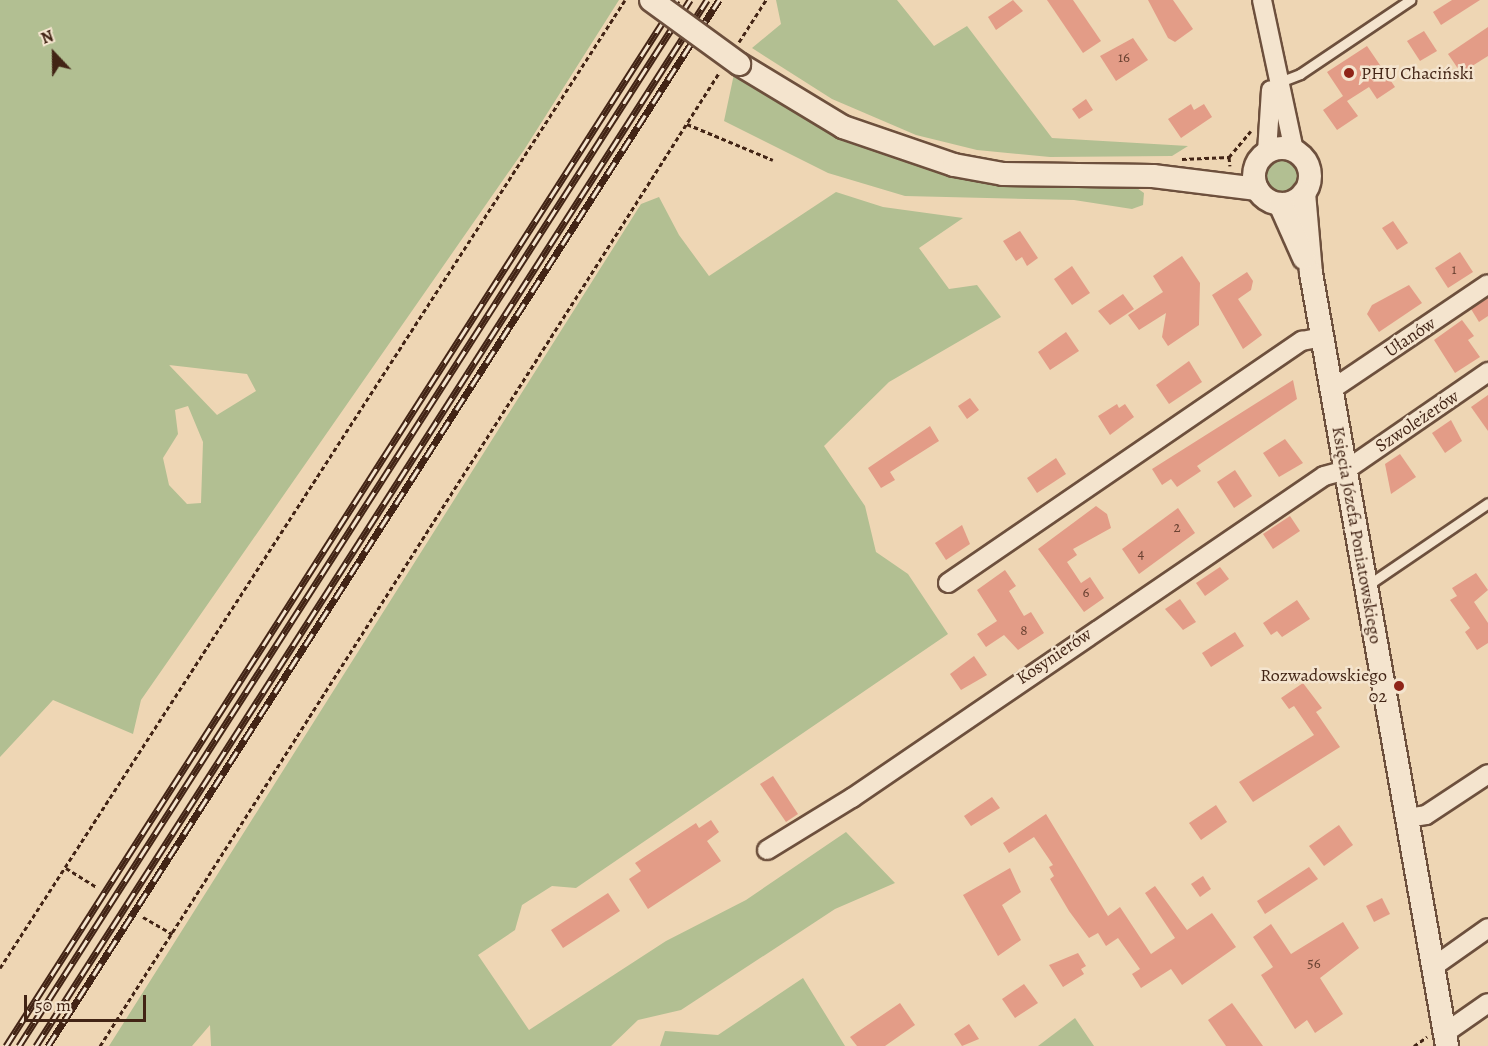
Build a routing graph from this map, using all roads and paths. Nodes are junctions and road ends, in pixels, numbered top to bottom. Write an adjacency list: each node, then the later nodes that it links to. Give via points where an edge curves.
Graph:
1 (625, 0): 32 (path)
2 (651, 0): 6 (street, bridge)
3 (766, 0): 6 (path)
4 (1262, 0): 7 (street)
5 (1410, 0): 7 (lane, via 1300,74)
6 (732, 59): 8 (path); 16 (street, via 843,128 915,155 1003,174)
7 (1275, 83): 10 (street); 13 (street)
8 (687, 123): 14 (path); 36 (path)
9 (1253, 126): 12 (path)
10 (1294, 151): 13 (street); 18 (street, via 1310,173)
11 (1192, 157): 12 (path)
12 (1229, 157): 15 (path)
13 (1262, 157): 16 (street); 17 (street)
14 (773, 160)
15 (1230, 163)
16 (1153, 176): 17 (street)
17 (1257, 189): 19 (street)
18 (1304, 193): 19 (street); 20 (street, Księcia Józefa Poniatowskiego)
19 (1280, 204): 20 (street, Księcia Józefa Poniatowskiego)
20 (1311, 273): 22 (street, Księcia Józefa Poniatowskiego)
21 (1488, 284): 24 (street, Ułanów)
22 (1322, 337): 24 (street, Księcia Józefa Poniatowskiego); 27 (street, via 1302,340)
23 (1488, 372): 25 (street, Szwoleżerów)
24 (1331, 390): 25 (street, Księcia Józefa Poniatowskiego)
25 (1346, 470): 28 (street, Księcia Józefa Poniatowskiego); 31 (street, Kosynierów, via 1324,476 852,798)
26 (1488, 503): 28 (lane)
27 (948, 583)
28 (1366, 586): 30 (street, Księcia Józefa Poniatowskiego)
29 (1488, 774): 30 (street, via 1426,815)
30 (1407, 818): 37 (street, Księcia Józefa Poniatowskiego)
31 (766, 850)
32 (66, 868): 33 (path); 38 (path)
33 (96, 887)
34 (143, 917): 36 (path)
35 (1488, 928): 37 (street)
36 (172, 934): 41 (path)
37 (1433, 967): 40 (street, Księcia Józefa Poniatowskiego)
38 (0, 968)
39 (1488, 1003): 40 (street)
40 (1446, 1039)
41 (100, 1046)

